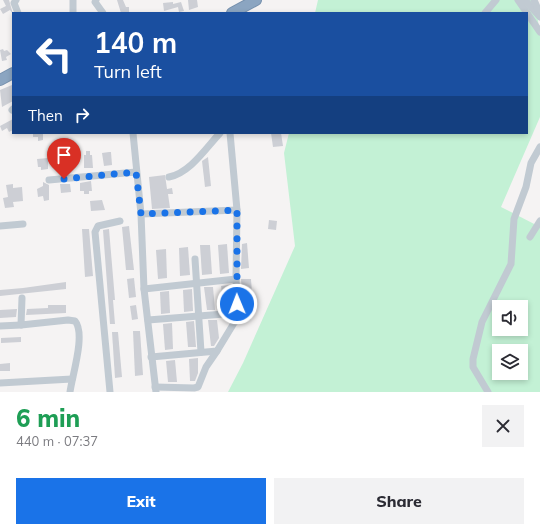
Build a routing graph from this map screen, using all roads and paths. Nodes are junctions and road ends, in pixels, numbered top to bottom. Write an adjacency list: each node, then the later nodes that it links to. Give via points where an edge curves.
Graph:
1 (16, 0): 10 (street, via 14,3)
2 (73, 0): 11 (street)
3 (256, 0): 9 (highway)
4 (496, 0): 14 (street)
5 (518, 0): 15 (street)
6 (525, 0): 17 (street)
7 (534, 0): 17 (street)
8 (95, 1): 12 (street)
9 (248, 9): 13 (highway)
10 (18, 12)
11 (73, 12)
12 (102, 12)
13 (236, 12)
14 (486, 12)
15 (526, 12)
16 (528, 14): 18 (street)
17 (540, 15)
18 (540, 32)
19 (12, 74): 20 (highway)
20 (0, 80)
21 (133, 134): 25 (street)
22 (219, 134): 26 (street, via 182,172)
23 (230, 134): 28 (street)
24 (540, 147): 54 (street, via 531,163 526,187 514,219 511,264 482,322 473,359 473,367)
25 (136, 172): 27 (street); 29 (street)
26 (169, 177)
27 (50, 180)
28 (237, 210): 29 (street); 36 (street)
29 (141, 214): 38 (street)
30 (540, 220): 34 (street)
31 (120, 222): 53 (street, via 98,226 95,232)
32 (22, 224): 33 (street)
33 (0, 226)
34 (530, 237)
35 (195, 259): 37 (street)
36 (236, 279): 37 (street); 41 (street)
37 (198, 283): 38 (street); 40 (street)
38 (144, 289): 43 (street)
39 (22, 298): 44 (street)
40 (200, 316): 41 (street); 43 (street); 47 (street)
41 (238, 316): 42 (street); 46 (street)
42 (248, 317)
43 (148, 320): 48 (street)
44 (21, 325): 45 (street); 49 (street, via 68,320 77,323 80,328 76,368)
45 (0, 326)
46 (217, 351): 47 (street); 51 (street, via 206,367 198,387)
47 (202, 352): 48 (street)
48 (150, 357): 51 (street)
49 (72, 379): 50 (street); 52 (street)
50 (0, 383)
51 (155, 389)
52 (70, 392)
53 (110, 392)
54 (488, 392)

